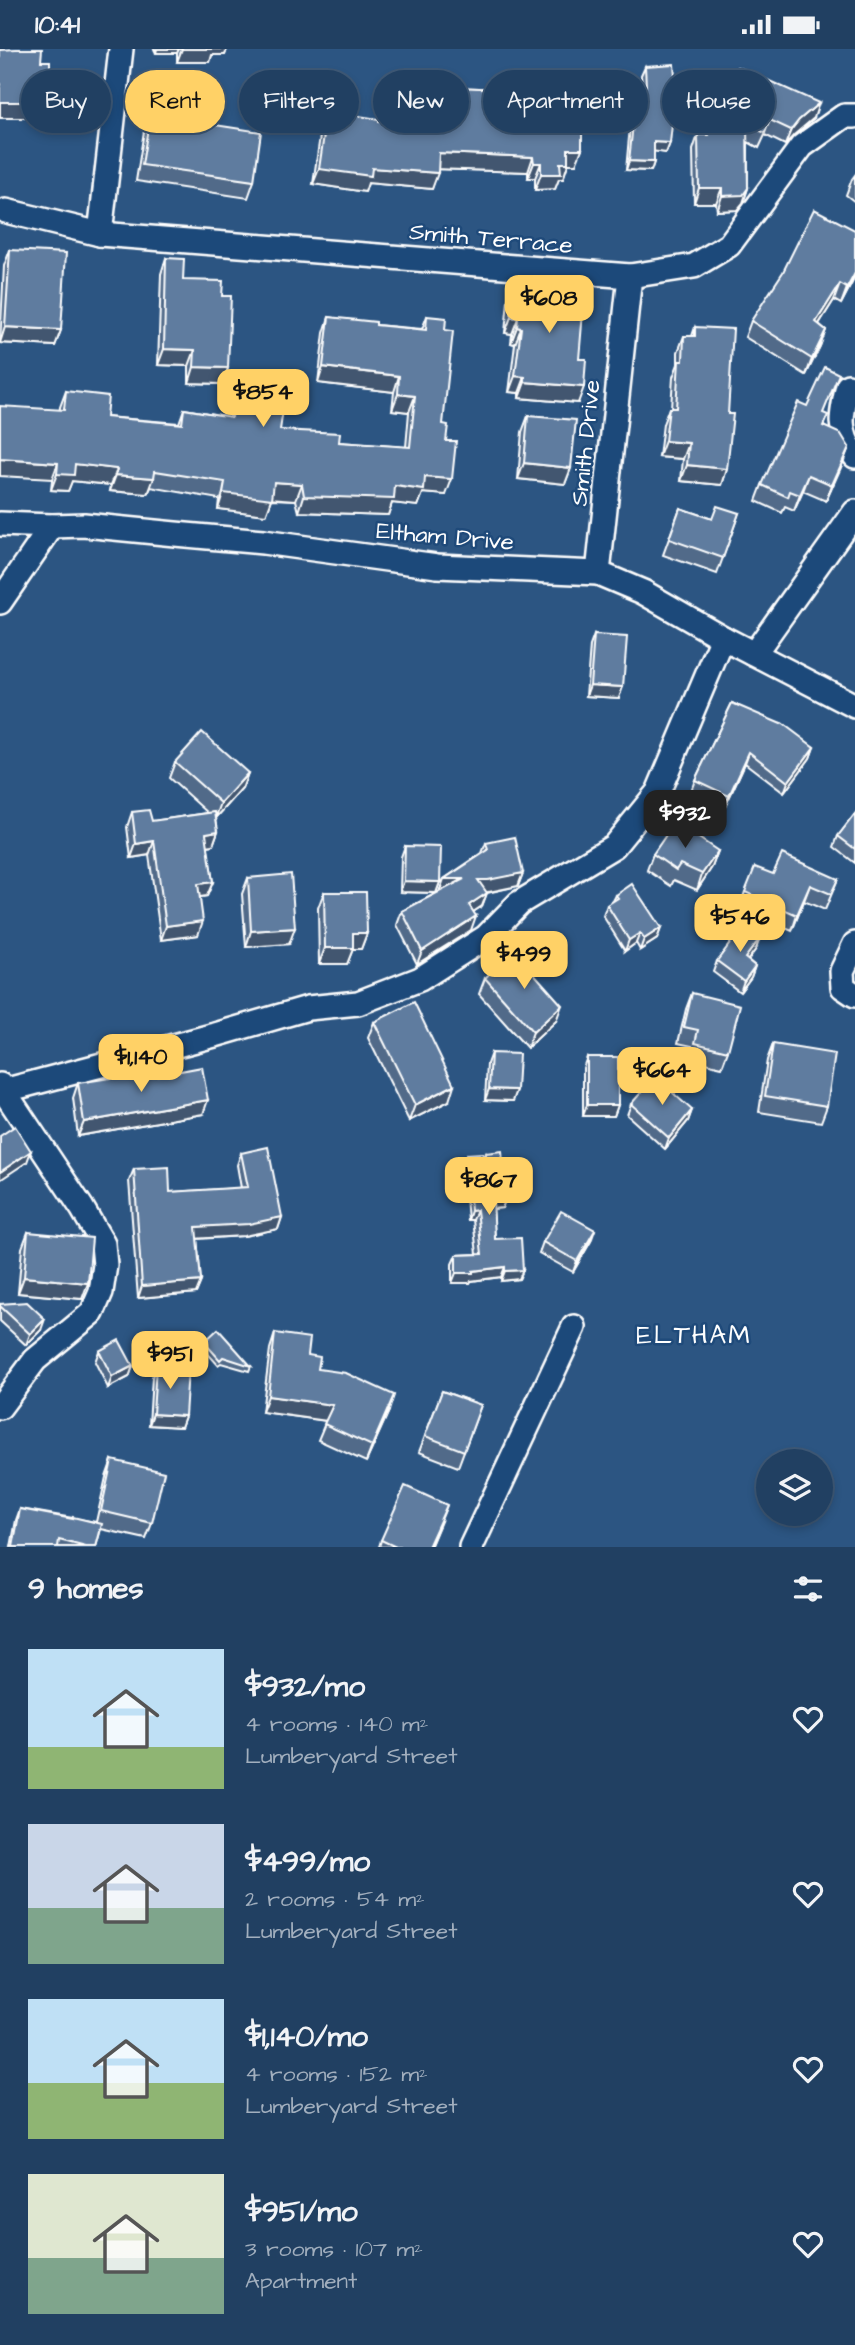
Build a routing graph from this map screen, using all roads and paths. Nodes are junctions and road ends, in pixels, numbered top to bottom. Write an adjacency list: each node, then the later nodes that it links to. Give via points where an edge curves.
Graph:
1 (121, 49): 4 (street)
2 (855, 115): 5 (street, Smith Terrace, via 844,116 802,146 729,245 694,266)
3 (6, 211): 4 (street, Smith Terrace)
4 (100, 234): 5 (street, Smith Terrace)
5 (630, 276): 11 (street, Smith Drive)
6 (848, 386): 7 (street, via 841,416 845,442)
7 (855, 456)
8 (855, 512): 14 (street)
9 (0, 524): 10 (street, Eltham Drive)
10 (52, 526): 11 (street, Eltham Drive, via 263,542 437,566); 12 (street)
11 (598, 573): 13 (street, Eltham Drive, via 643,592)
12 (0, 602)
13 (723, 638): 14 (street, Eltham Drive); 18 (street, via 658,792 614,846 519,903 486,937 420,979 358,1003 308,1008)
14 (754, 654): 15 (street, Eltham Drive)
15 (855, 706)
16 (855, 944): 17 (street, via 842,971 843,987)
17 (855, 995)
18 (1, 1088): 20 (street, via 82,1208 103,1244 105,1265 92,1314 34,1360)
19 (574, 1327): 21 (street)
20 (0, 1407)
21 (471, 1547)

